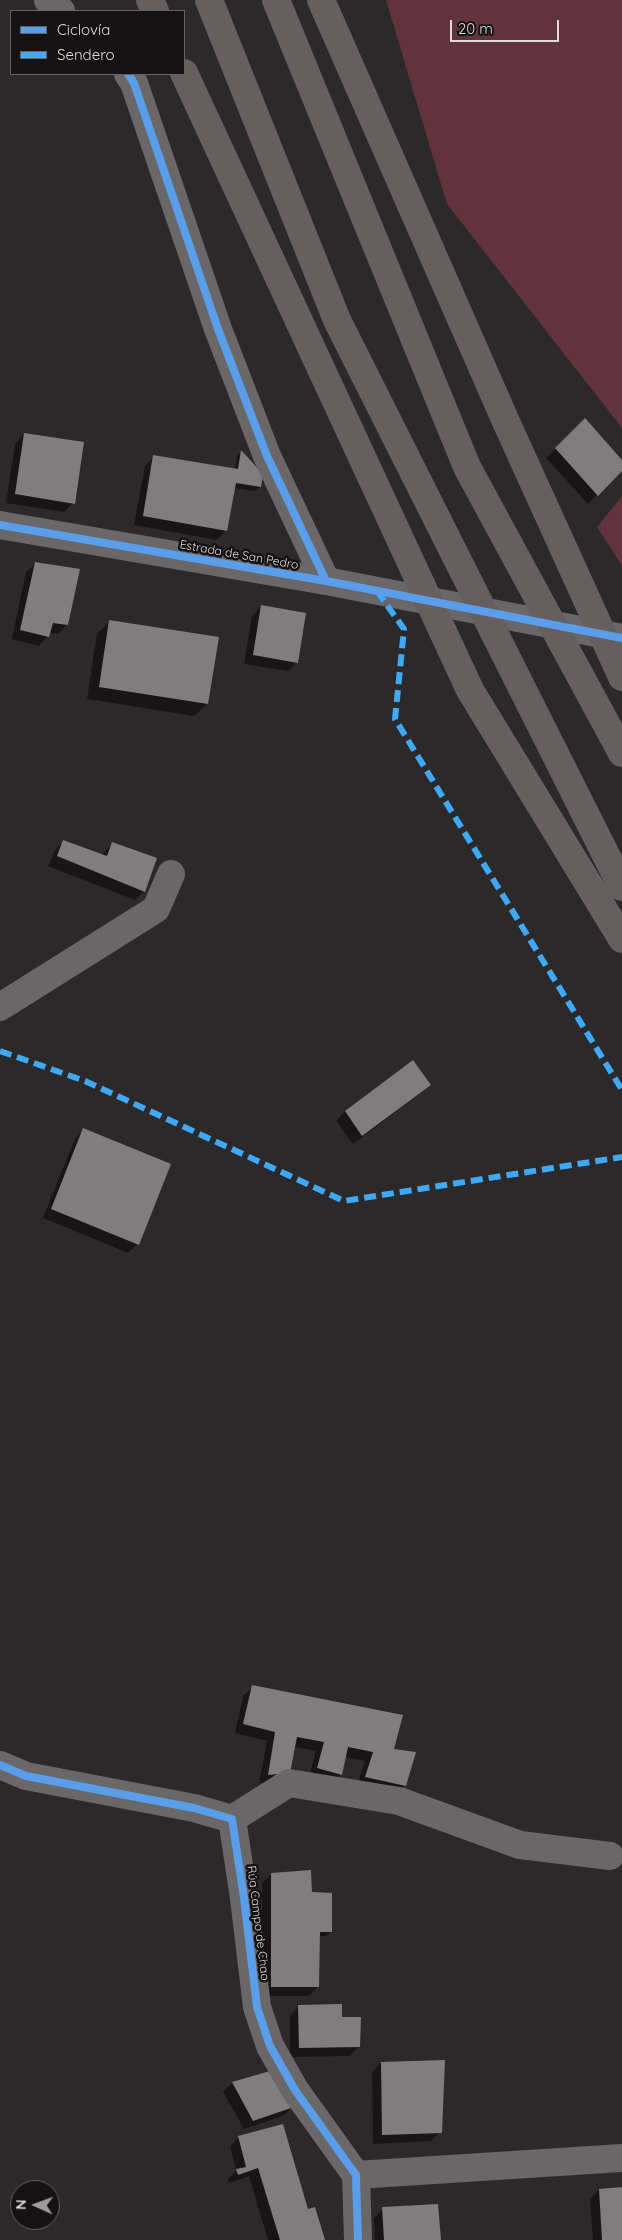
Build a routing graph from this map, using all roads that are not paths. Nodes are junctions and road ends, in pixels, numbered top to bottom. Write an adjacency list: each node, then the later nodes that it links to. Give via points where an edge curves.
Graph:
1 (48, 0): 5 (street)
2 (210, 0): 14 (highway, via 337,320)
3 (276, 0): 12 (highway, via 467,467)
4 (321, 0): 11 (highway)
5 (61, 10)
6 (129, 75): 9 (street, via 218,329 264,447)
7 (185, 75): 15 (highway, via 470,690)
8 (0, 525): 9 (street, Estrada de San Pedro)
9 (326, 581): 10 (street, Estrada de San Pedro)
10 (622, 638)
11 (622, 677)
12 (622, 753)
13 (171, 874): 16 (street, via 156,909)
14 (622, 887)
15 (622, 939)
16 (0, 1007)
17 (0, 1765): 18 (street, via 26,1776 194,1808)
18 (232, 1819): 19 (street, via 289,1783 399,1801 520,1845); 21 (street, Rúa Campo de Chao, via 257,2007 270,2046 295,2090)
19 (610, 1856)
20 (622, 2158): 21 (street)
21 (356, 2175): 22 (street)
22 (358, 2240)

